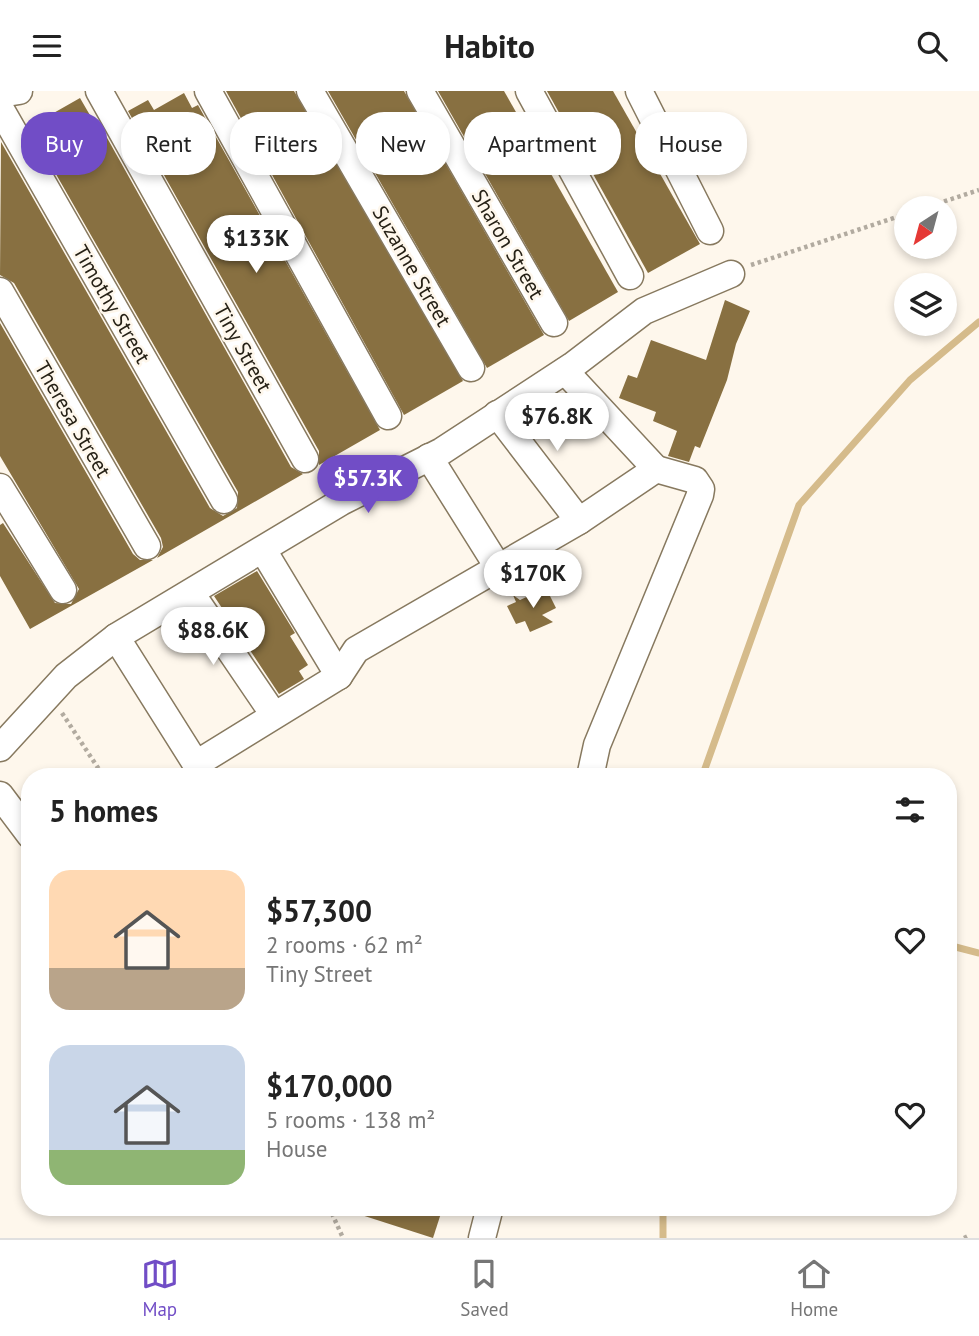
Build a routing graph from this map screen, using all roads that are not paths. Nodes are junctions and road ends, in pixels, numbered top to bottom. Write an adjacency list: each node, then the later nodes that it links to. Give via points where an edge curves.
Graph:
1 (19, 91): 8 (street)
2 (99, 91): 20 (street, Tiny Street)
3 (208, 91): 18 (street)
4 (310, 91): 15 (street, Suzanne Street)
5 (420, 91): 14 (street, Sharon Street)
6 (529, 91): 12 (street)
7 (639, 91): 10 (street)
8 (0, 94)
9 (0, 108): 23 (street, Timothy Street)
10 (710, 231)
11 (731, 274): 16 (street, via 644,311)
12 (631, 277)
13 (0, 291): 25 (street, Theresa Street)
14 (554, 323)
15 (471, 368)
16 (565, 371): 17 (street); 21 (street)
17 (497, 414): 19 (street); 24 (street)
18 (388, 417)
19 (429, 457): 26 (street, via 341,502); 27 (street)
20 (305, 459)
21 (656, 469): 24 (street); 34 (street, via 695,480 700,495 597,745)
22 (0, 487): 28 (street)
23 (224, 500)
24 (579, 521): 27 (street)
25 (147, 546)
26 (263, 550): 29 (street); 31 (street)
27 (498, 567): 31 (street, via 356,650)
28 (63, 590)
29 (191, 593): 30 (street); 32 (street)
30 (116, 638): 32 (street, via 196,764); 33 (street, via 66,676)
31 (339, 675): 32 (street)
32 (274, 715)
33 (0, 748)
34 (592, 768)
35 (0, 795): 36 (street)
36 (21, 823)
37 (488, 1216): 38 (street)
38 (482, 1238)

